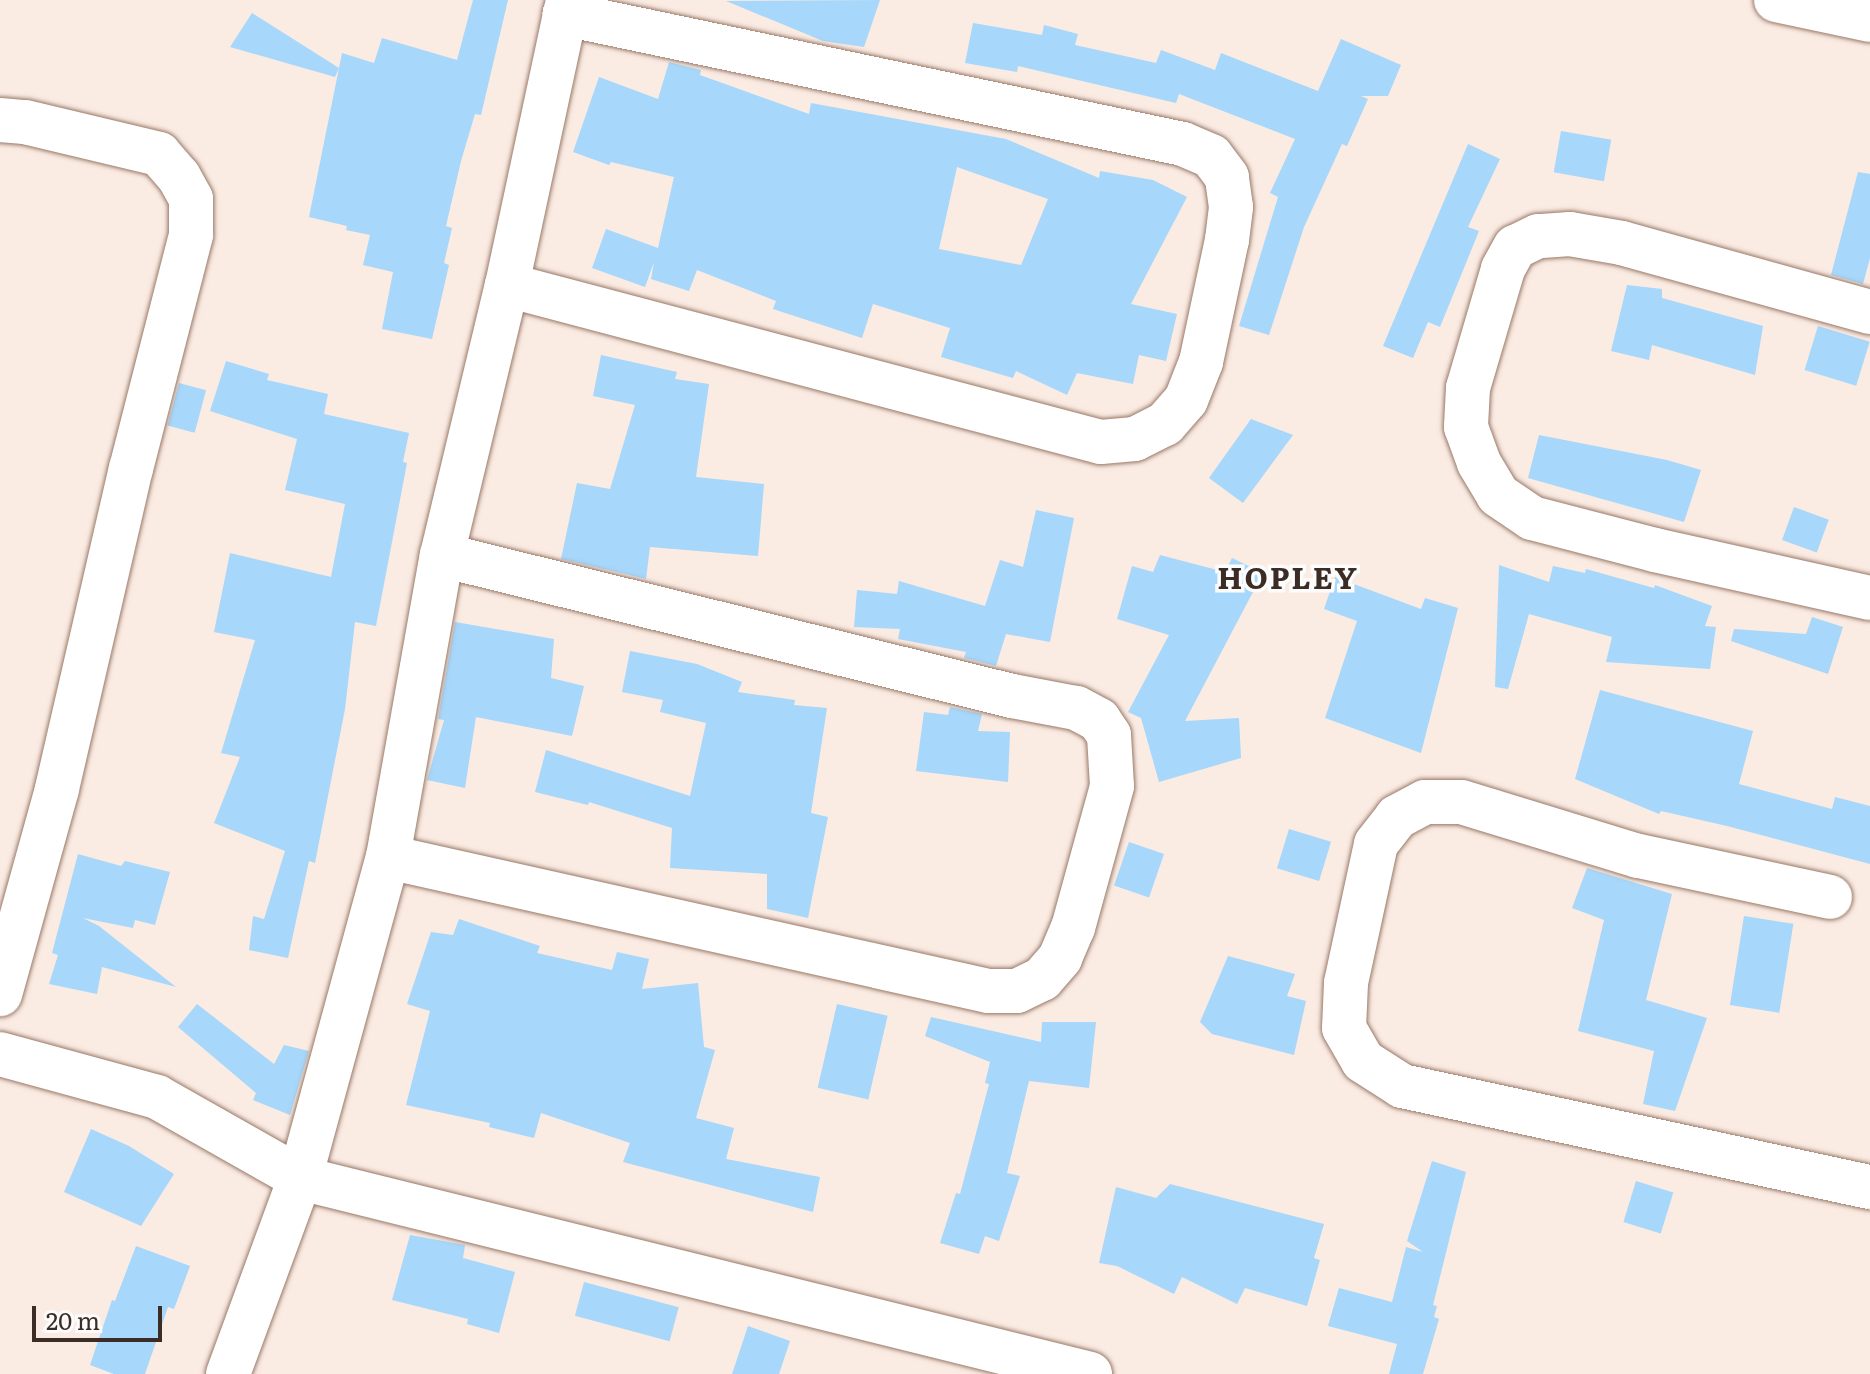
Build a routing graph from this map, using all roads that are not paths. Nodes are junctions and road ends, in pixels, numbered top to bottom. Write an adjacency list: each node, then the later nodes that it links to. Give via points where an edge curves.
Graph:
1 (1776, 0): 3 (street)
2 (567, 7): 5 (street); 5 (street, via 1183,144 1211,156 1227,177 1231,207 1201,362 1186,400 1165,424 1135,439 1101,442)
3 (1870, 20)
4 (0, 120): 11 (street, via 159,154 191,199 191,235 57,789)
5 (507, 285): 7 (street)
6 (1870, 312): 8 (street, via 1622,243 1570,234 1538,236 1515,247 1503,269 1468,388 1466,427 1498,495 1532,518)
7 (442, 555): 9 (street); 9 (street, via 1076,708 1099,720 1109,735 1112,786 1060,958 1042,979 1017,991 988,991)
8 (1870, 598)
9 (388, 857): 13 (street)
10 (1830, 897): 14 (street, via 1638,856 1461,802 1425,802 1397,817 1376,844 1346,983 1344,1028 1363,1061 1402,1086)
11 (0, 994)
12 (0, 1054): 13 (street, via 157,1097)
13 (300, 1178): 15 (street); 16 (street)
14 (1870, 1187)
15 (228, 1374)
16 (1090, 1374)

